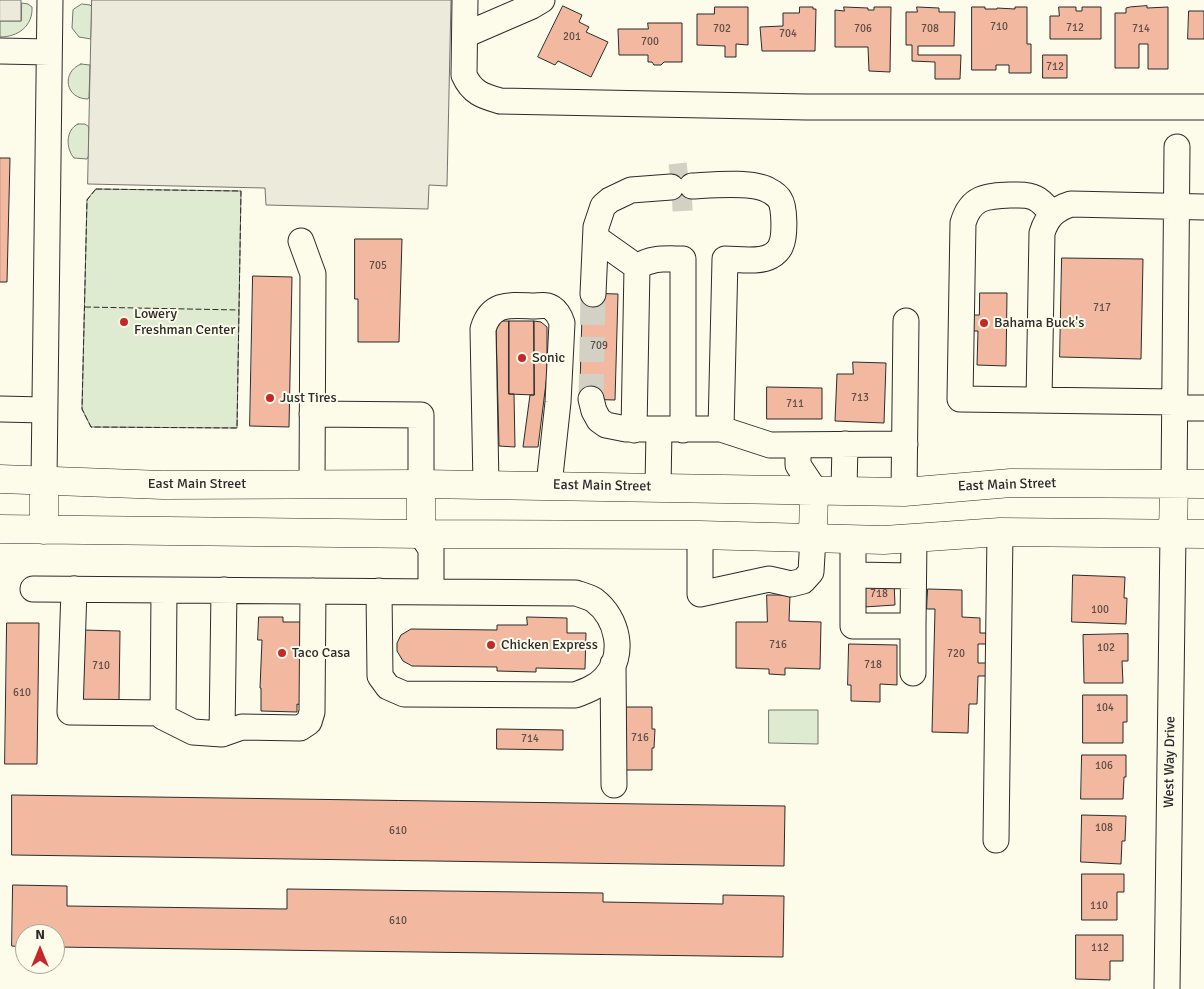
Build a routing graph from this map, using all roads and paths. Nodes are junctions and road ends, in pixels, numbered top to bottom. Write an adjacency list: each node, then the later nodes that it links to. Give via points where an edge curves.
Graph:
1 (50, 0): 6 (street)
2 (464, 0): 4 (street)
3 (542, 0): 4 (street)
4 (465, 35): 7 (street, via 464,75 467,82 479,94 500,101 807,107)
5 (0, 51): 6 (street)
6 (49, 52): 24 (street)
7 (1204, 107)
8 (1177, 147): 9 (street)
9 (1176, 207): 10 (street); 11 (street, via 1071,204); 21 (street)
10 (1204, 207)
11 (1052, 214): 20 (street, via 1042,233); 20 (street, via 1034,197 991,196 972,204 963,223 960,399)
12 (596, 238): 15 (street, via 603,206 631,190 645,189 655,197 706,175 722,185 767,189 781,200 783,208 784,234 777,252 763,259); 16 (street); 17 (street)
13 (301, 241): 25 (street, via 313,274)
14 (683, 259): 15 (street); 16 (street, via 646,260); 27 (street)
15 (725, 259): 28 (street)
16 (637, 267): 26 (street)
17 (593, 294)
18 (906, 321): 30 (street)
19 (591, 399): 26 (street, via 599,420 606,425)
20 (1040, 400): 21 (street)
21 (1175, 405): 22 (street); 36 (street)
22 (1204, 408)
23 (0, 409): 24 (street)
24 (44, 410): 33 (street)
25 (312, 414): 34 (street); 35 (street, via 421,415)
26 (634, 430): 27 (street)
27 (671, 430): 28 (street); 40 (street)
28 (721, 430): 31 (street, via 770,445)
29 (845, 444): 30 (street); 31 (street); 42 (street)
30 (905, 444): 43 (street)
31 (798, 445): 41 (street, via 798,465)
32 (0, 479): 33 (main road, East Main Street)
33 (44, 480): 34 (main road, East Main Street, via 164,485); 45 (main road)
34 (312, 484): 35 (main road, East Main Street)
35 (421, 484): 38 (main road, East Main Street); 47 (main road)
36 (1174, 484): 37 (main road, East Main Street); 43 (main road, East Main Street, via 1011,482); 48 (main road)
37 (1204, 484)
38 (486, 485): 39 (main road, East Main Street); 39 (street, via 483,329 485,321 497,308 514,305 550,306 559,313 562,323)
39 (549, 485): 40 (main road, East Main Street)
40 (658, 487): 41 (main road, East Main Street)
41 (814, 489): 42 (main road, East Main Street); 51 (main road)
42 (844, 490): 43 (main road, East Main Street)
43 (904, 492)
44 (0, 529): 45 (main road)
45 (44, 530): 47 (main road)
46 (1000, 532): 48 (main road); 52 (main road); 69 (street)
47 (421, 534): 50 (main road); 62 (street, via 431,549)
48 (1173, 534): 49 (main road); 70 (street, West Way Drive)
49 (1204, 534)
50 (700, 535): 51 (main road); 51 (street, via 700,594 768,579 791,584 803,581 811,572)
51 (813, 537): 53 (main road)
52 (914, 538): 53 (main road); 55 (street)
53 (853, 539): 54 (street)
54 (853, 575): 55 (street); 63 (street, via 853,626)
55 (914, 576): 63 (street)
56 (33, 589): 57 (street)
57 (74, 589): 58 (street); 66 (street, via 70,712)
58 (164, 590): 59 (street); 66 (street)
59 (224, 590): 60 (street); 67 (street)
60 (319, 591): 61 (street); 67 (street, via 324,722 321,730 309,741 300,743 241,743)
61 (379, 591): 62 (street); 64 (street, via 380,676 388,687 404,694 575,695 592,689 606,678)
62 (431, 592): 64 (street, via 576,593 606,611 615,627 618,644)
63 (914, 626): 65 (street)
64 (613, 664): 68 (street)
65 (914, 673)
66 (163, 713): 67 (street, via 163,717 192,732)
67 (222, 734)
68 (614, 785)
69 (996, 840)
70 (1167, 989)

